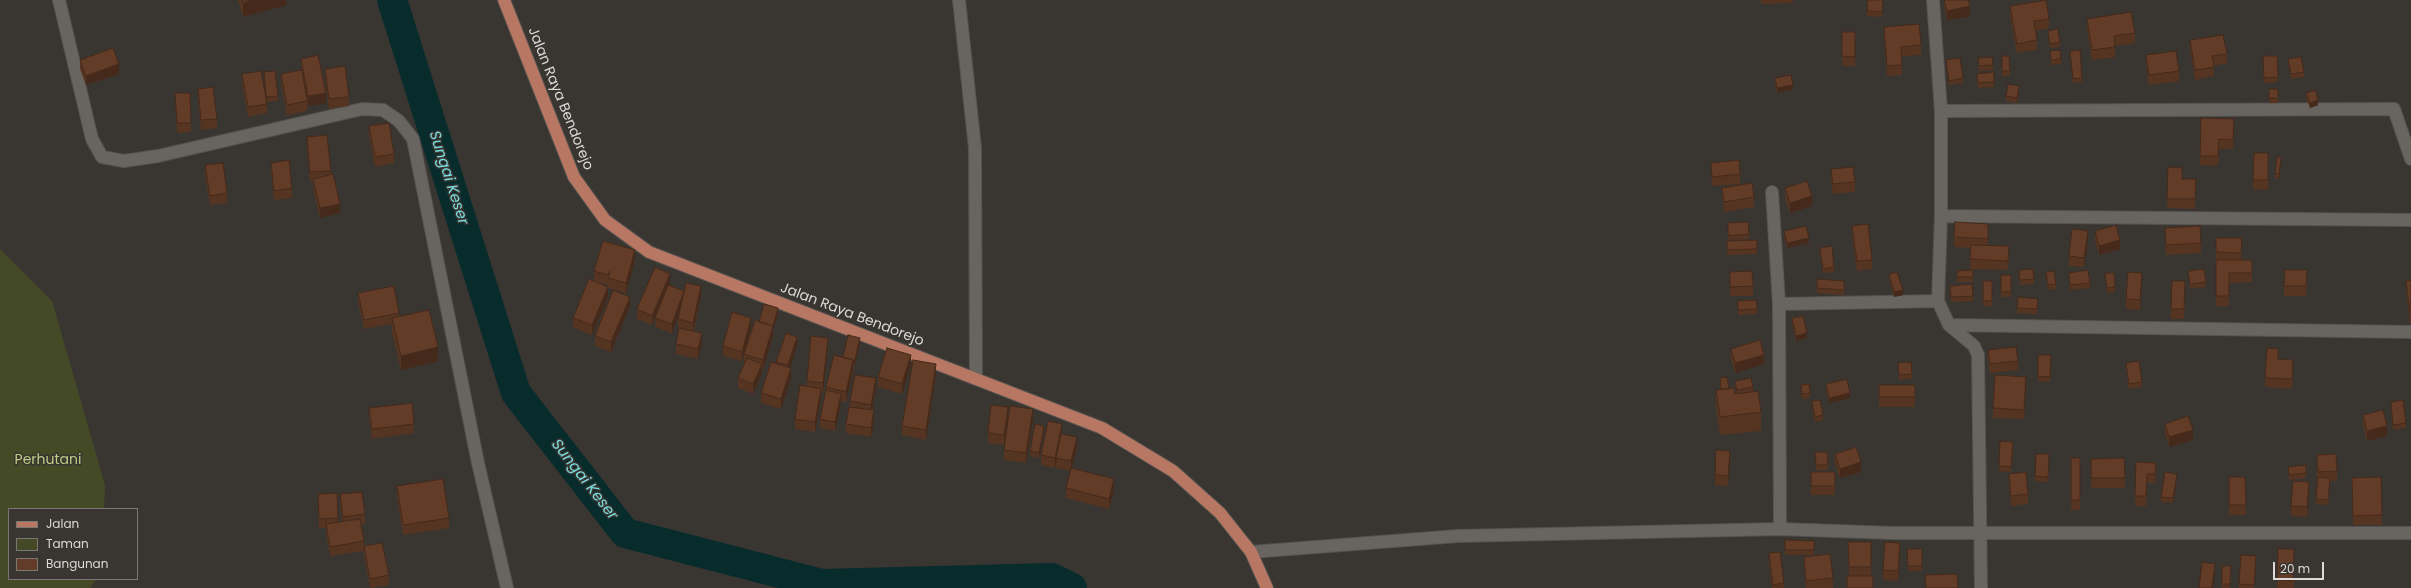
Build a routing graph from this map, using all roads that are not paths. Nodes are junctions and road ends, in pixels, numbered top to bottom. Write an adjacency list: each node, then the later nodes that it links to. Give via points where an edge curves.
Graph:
1 (59, 0): 19 (street, via 92,139 102,157 124,161 158,156 362,109 383,110 399,121 413,140 478,463)
2 (504, 0): 14 (main road, Jalan Raya Bendorejo, via 574,177 605,220 649,252)
3 (959, 0): 14 (street, via 975,148)
4 (1933, 0): 5 (street)
5 (1942, 111): 6 (street, via 2394,109); 8 (street)
6 (2411, 159)
7 (1772, 192): 11 (street)
8 (1941, 216): 9 (street); 10 (street)
9 (2411, 220)
10 (1938, 301): 11 (street); 12 (street)
11 (1779, 304): 15 (street)
12 (1949, 325): 13 (street); 16 (street, via 1974,346 1978,355)
13 (2411, 332)
14 (976, 379): 18 (main road, Jalan Raya Bendorejo, via 1102,428 1173,471 1220,513)
15 (1780, 529): 16 (street, via 1893,533); 18 (street, via 1458,536)
16 (1982, 532): 17 (street); 21 (street)
17 (2411, 533)
18 (1250, 552): 20 (main road, Jalan Raya Bendorejo)
19 (507, 588)
20 (1267, 588)
21 (1981, 588)

